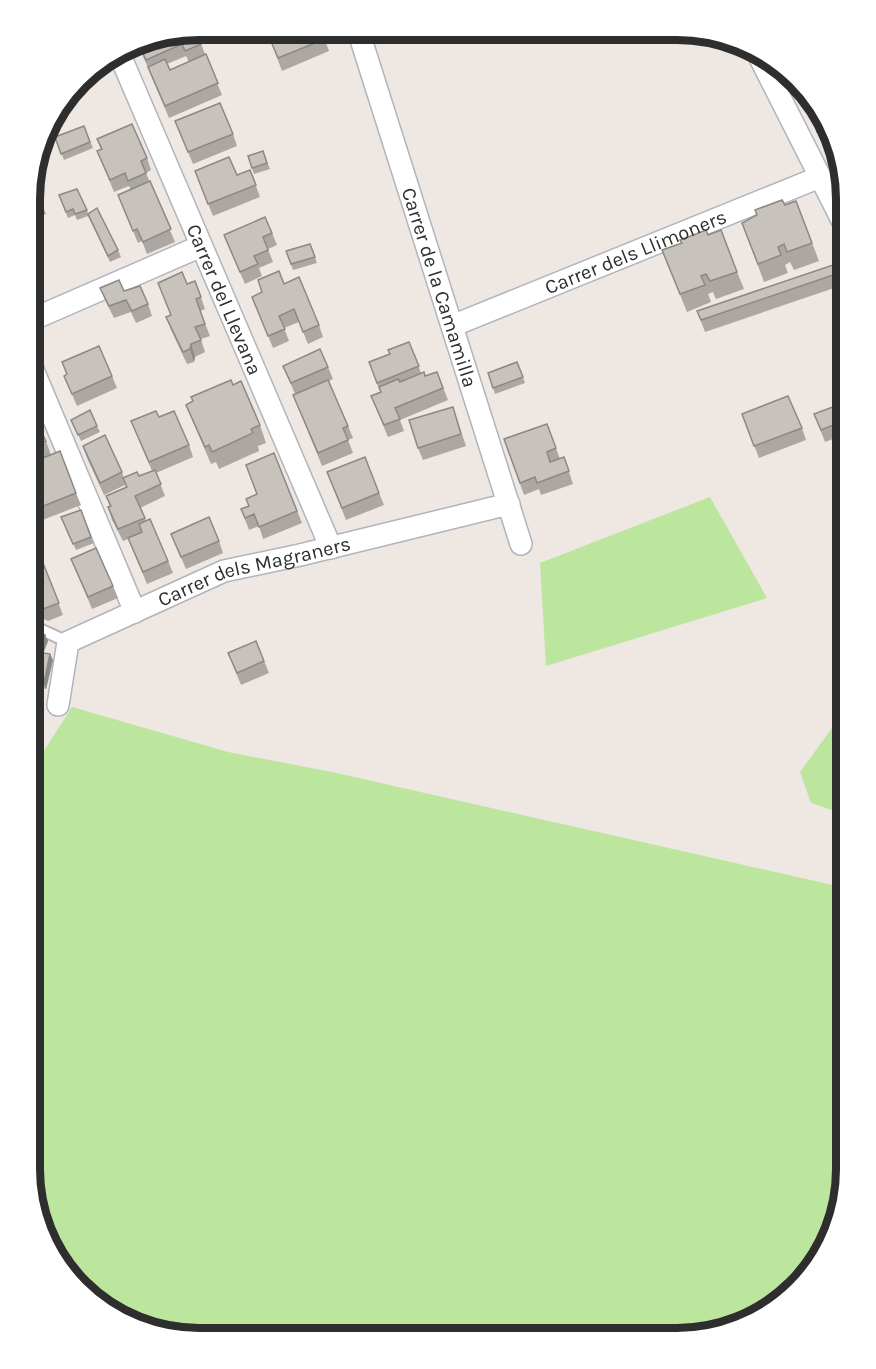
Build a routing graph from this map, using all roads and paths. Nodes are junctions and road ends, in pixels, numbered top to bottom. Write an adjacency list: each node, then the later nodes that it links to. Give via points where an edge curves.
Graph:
1 (361, 41): 8 (street, Carrer de la Camamilla)
2 (122, 61): 6 (street, Carrer del Llevana)
3 (770, 71): 4 (street)
4 (820, 177): 5 (street); 8 (street, Carrer dels Llimoners)
5 (836, 208)
6 (201, 246): 7 (street); 12 (street, Carrer del Llevana)
7 (41, 316)
8 (452, 326): 10 (street, Carrer de la Camamilla)
9 (41, 389): 13 (street)
10 (509, 504): 11 (street, Carrer de la Camamilla); 12 (street, Carrer dels Magraners)
11 (521, 544)
12 (331, 548): 13 (street, Carrer dels Magraners, via 224,570)
13 (135, 612): 15 (street, Carrer dels Magraners)
14 (41, 630): 15 (lane)
15 (68, 642): 16 (street)
16 (58, 705)

